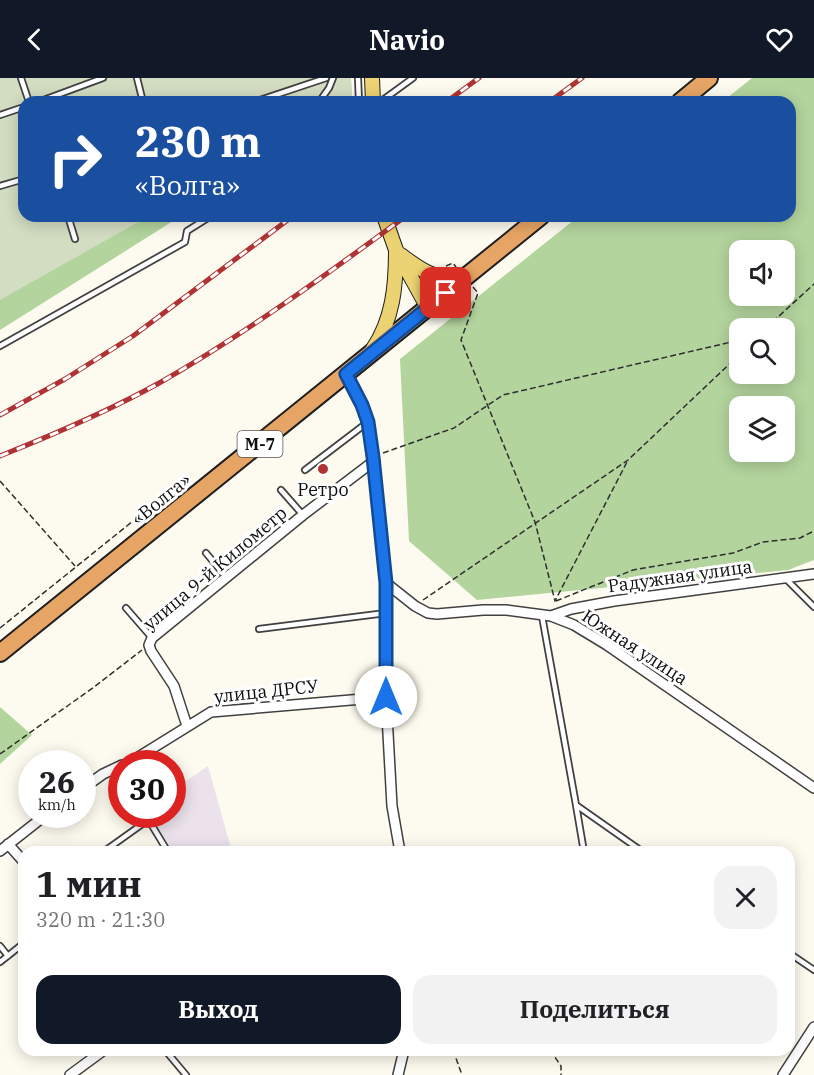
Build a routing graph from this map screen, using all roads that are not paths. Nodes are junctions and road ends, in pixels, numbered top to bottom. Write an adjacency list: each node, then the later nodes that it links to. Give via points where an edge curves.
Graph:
1 (21, 78): 10 (lane)
2 (103, 78): 11 (lane)
3 (137, 78): 12 (lane)
4 (326, 78): 13 (lane)
5 (333, 78): 14 (lane)
6 (358, 78): 15 (lane)
7 (372, 78): 16 (main road)
8 (413, 78): 17 (lane)
9 (709, 78): 18 (highway)
10 (27, 96)
11 (54, 96)
12 (142, 96)
13 (272, 96)
14 (323, 96)
15 (359, 96)
16 (373, 96)
17 (388, 96)
18 (687, 96)
19 (18, 109): 20 (lane)
20 (0, 115)
21 (18, 180): 22 (lane)
22 (0, 186)
23 (70, 222): 27 (lane)
24 (201, 222): 31 (lane, via 187,231 185,242)
25 (386, 222): 28 (main road)
26 (534, 222): 29 (highway, М-7)
27 (75, 239)
28 (396, 250): 29 (main road, via 435,276); 30 (main road); 32 (main road, via 391,311)
29 (465, 278): 30 (highway, М-7)
30 (428, 308): 32 (highway, М-7)
31 (0, 346)
32 (366, 358): 33 (highway, М-7)
33 (346, 374): 34 (street); 50 (highway, «Волга» / М-7)
34 (368, 422): 35 (street); 36 (lane)
35 (373, 459): 38 (street, улица 9-й Километр); 43 (street)
36 (305, 470)
37 (281, 490): 38 (lane)
38 (303, 515): 41 (street, улица 9-й Километр)
39 (206, 553): 41 (lane)
40 (814, 574): 42 (street, Радужная улица)
41 (227, 578): 49 (street, улица 9-й Километр)
42 (785, 578): 44 (lane); 47 (street, Радужная улица, via 614,602)
43 (386, 583): 46 (street); 47 (street, Южная улица, via 428,613 506,610)
44 (814, 607)
45 (126, 608): 49 (lane)
46 (386, 613): 48 (lane); 51 (street)
47 (547, 616): 54 (street, Южная улица, via 574,625 607,645); 55 (lane)
48 (259, 629)
49 (151, 642): 52 (street, улица 9-й Километр, via 151,651 174,686)
50 (0, 653)
51 (386, 697): 52 (street, улица ДРСУ, via 211,712); 62 (street, via 392,807)
52 (187, 726): 53 (street, улица ДРСУ)
53 (149, 750)
54 (814, 788)
55 (576, 805): 63 (lane); 64 (lane)
56 (29, 828): 59 (street)
57 (137, 828): 60 (lane)
58 (153, 828): 61 (lane)
59 (8, 844): 65 (street); 66 (street)
60 (112, 846)
61 (164, 846)
62 (399, 846)
63 (583, 846)
64 (634, 846)
65 (0, 851)
66 (18, 855)
67 (0, 945): 69 (lane)
68 (18, 948): 69 (lane)
69 (8, 956): 71 (lane)
70 (795, 957): 72 (lane)
71 (0, 962)
72 (814, 970)
73 (814, 1027): 80 (street)
74 (96, 1056): 77 (street)
75 (170, 1056): 78 (lane)
76 (403, 1056): 79 (street)
77 (70, 1075)
78 (186, 1075)
79 (398, 1075)
80 (783, 1075)

